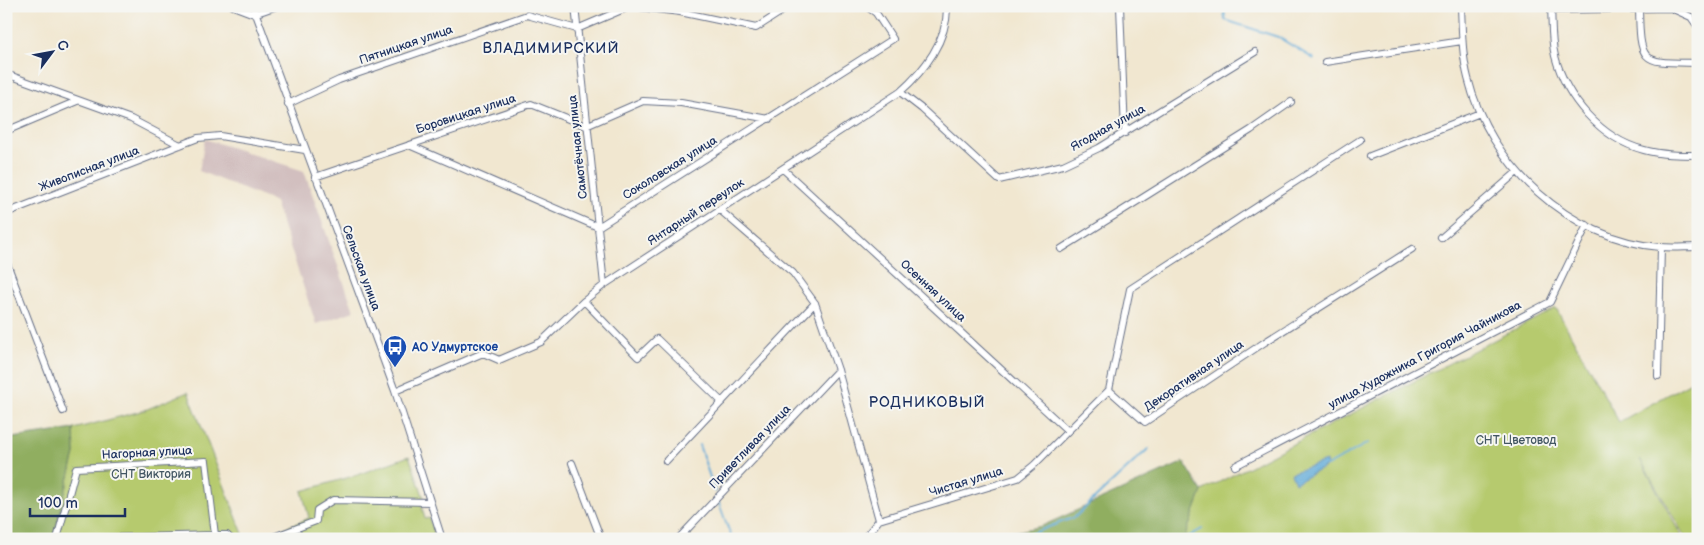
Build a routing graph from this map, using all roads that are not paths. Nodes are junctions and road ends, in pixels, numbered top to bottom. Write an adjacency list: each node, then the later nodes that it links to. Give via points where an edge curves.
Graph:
1 (233, 6): 12 (street)
2 (277, 6): 12 (street)
3 (575, 6): 14 (street, Самотёчная улица)
4 (790, 6): 11 (street, via 756,28)
5 (866, 6): 25 (street, Соколовская улица, via 876,13 893,39)
6 (947, 6): 20 (street, Янтарный переулок, via 942,36 932,57)
7 (1120, 6): 28 (street)
8 (1461, 6): 15 (street)
9 (1551, 8): 10 (street); 33 (street, via 1554,55 1571,95 1584,111 1628,145 1659,154)
10 (1639, 8): 13 (street, via 1671,8 1691,17); 18 (street, via 1641,48 1648,59)
11 (681, 9): 14 (street, via 631,6)
12 (254, 10): 23 (street, Сельская улица)
13 (1698, 27)
14 (577, 29): 23 (street, Пятницкая улица, via 528,15 339,80); 26 (street, Самотёчная улица)
15 (1462, 41): 17 (street); 24 (street, via 1468,79)
16 (1255, 52): 28 (street, Ягодная улица)
17 (1325, 62)
18 (1698, 63)
19 (6, 74): 21 (street)
20 (900, 92): 28 (street, Ягодная улица, via 999,180 1063,165); 35 (street, Янтарный переулок)
21 (77, 101): 27 (street); 30 (street, via 131,119)
22 (1291, 102): 45 (street)
23 (288, 104): 32 (street, Сельская улица)
24 (1480, 113): 34 (street); 36 (street, via 1497,147)
25 (769, 119): 26 (street, via 681,103 643,101); 41 (street, Соколовская улица)
26 (586, 126): 31 (street, Боровицкая улица, via 531,104); 41 (street, Самотёчная улица)
27 (6, 130)
28 (1125, 133)
29 (1360, 140): 53 (street, via 1130,289)
30 (180, 145): 32 (street, Живописная улица, via 198,138 220,136); 39 (street, Живописная улица)
31 (408, 145): 37 (street, Боровицкая улица); 41 (street)
32 (305, 150): 37 (street, Сельская улица)
33 (1698, 155)
34 (1370, 156)
35 (783, 169): 38 (street, Янтарный переулок); 57 (street, Осенняя улица)
36 (1517, 172): 40 (street, via 1550,204); 42 (street)
37 (315, 178): 54 (street, Сельская улица)
38 (720, 210): 48 (street, Янтарный переулок); 50 (street, via 793,273)
39 (6, 213)
40 (1586, 225): 43 (street, via 1623,240); 60 (street, улица Художника Григория Чайникова, via 1550,302)
41 (598, 227): 48 (street, Самотёчная улица)
42 (1441, 238)
43 (1661, 247): 44 (street); 52 (street)
44 (1698, 247)
45 (1061, 249)
46 (1412, 249): 53 (street, Декоративная улица, via 1145,422)
47 (6, 261): 56 (street)
48 (604, 285): 49 (street, Янтарный переулок)
49 (584, 301): 54 (street, Янтарный переулок, via 541,342 499,360 482,353); 55 (street, via 638,357 657,339)
50 (815, 303): 51 (street); 55 (street)
51 (838, 370): 62 (street); 70 (street, Приветливая улица)
52 (1658, 376)
53 (1109, 390): 57 (street, Чистая улица)
54 (395, 391): 61 (street, Сельская улица)
55 (722, 402): 58 (street)
56 (63, 412)
57 (1067, 430): 62 (street, Чистая улица, via 1018,478)
58 (666, 461)
59 (572, 463): 69 (street)
60 (1235, 466)
61 (430, 502): 67 (street, via 333,500 317,510 316,521); 68 (street, Сельская улица)
62 (879, 520): 71 (street)
63 (215, 534): 64 (street, Нагорная улица, via 206,461 76,468); 65 (street); 66 (street, via 227,535)
64 (57, 539)
65 (65, 539)
66 (231, 539)
67 (268, 539)
68 (442, 539)
69 (601, 539)
70 (678, 539)
71 (864, 539)

